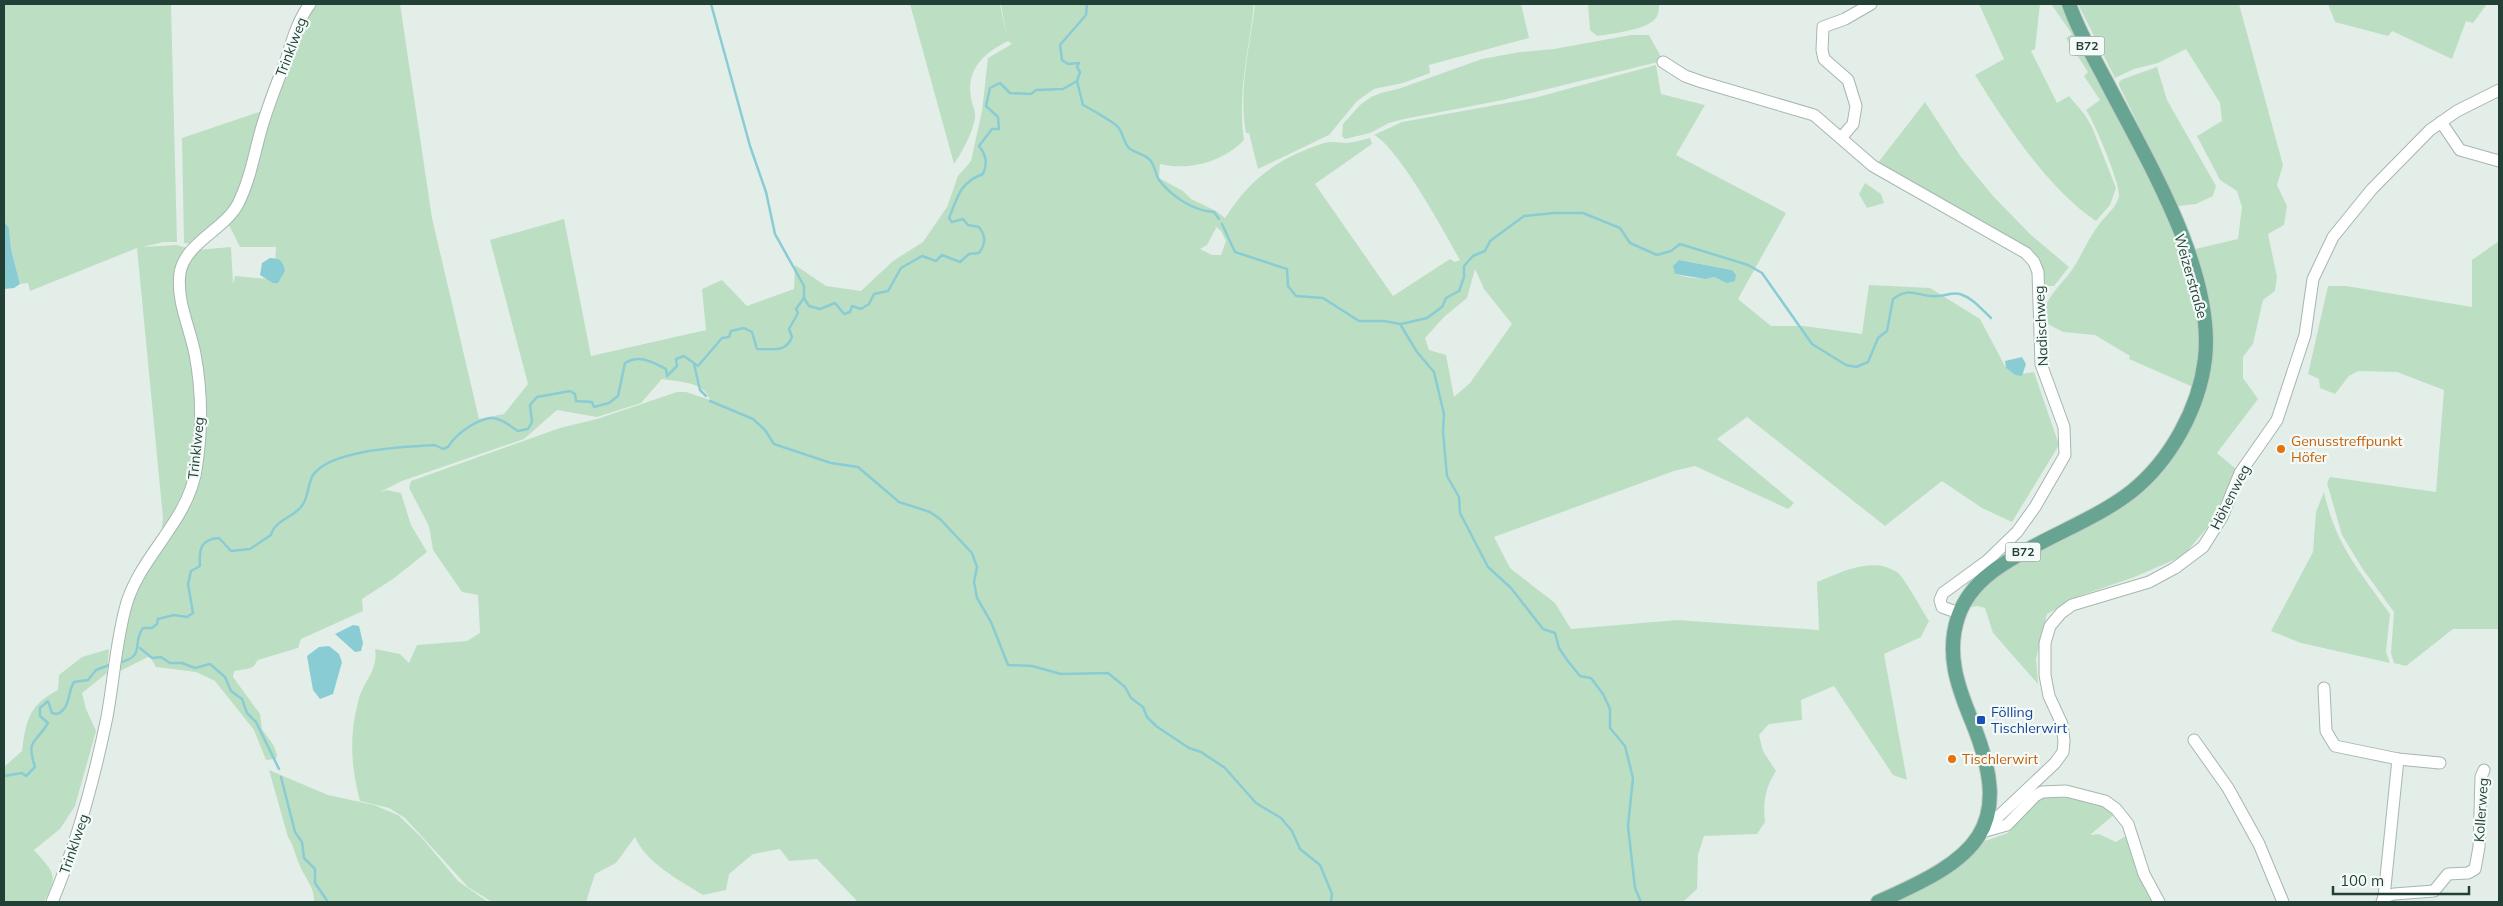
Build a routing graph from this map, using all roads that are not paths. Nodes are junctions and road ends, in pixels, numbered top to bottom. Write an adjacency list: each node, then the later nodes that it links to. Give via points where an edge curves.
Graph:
1 (310, 4): 18 (street, Trinklweg, via 297,25 239,202 227,219 188,254 182,268 181,297 194,347 200,391 196,470 182,512 132,589 122,621 107,717 89,799)
2 (1871, 4): 7 (street, via 1823,27 1824,59 1848,80 1856,106 1853,124)
3 (2070, 4): 9 (main road, Weizerstraße / B72, via 2183,241 2203,308 2206,331 2204,370 2182,430 2153,471 2109,507 2017,555 1984,578 1970,593)
4 (1663, 62): 7 (street, Nadischweg, via 1702,82 1814,115)
5 (2499, 90): 6 (street, Höhenweg)
6 (2441, 122): 8 (street, via 2460,150); 15 (street, Höhenweg, via 2372,188 2333,237 2313,279 2305,335 2277,420 2240,473 2222,517 2203,547 2148,582 2072,605 2050,626 2045,643 2044,675 2064,732 2063,752)
7 (1842, 138): 9 (street, Nadischweg, via 1873,166 2026,253 2038,272 2041,364 2064,427 2064,454 2035,507 2017,532 1987,561 1943,593 1940,600 1942,608)
8 (2499, 161)
9 (1959, 613): 15 (main road, Weizerstraße / B72, via 1952,644 1954,668 1960,694 1984,757 1990,792)
10 (2324, 688): 12 (street, via 2326,731 2335,746)
11 (2194, 740): 20 (street, via 2224,782 2259,844)
12 (2398, 758): 13 (street); 16 (street, Kollerweg)
13 (2440, 763)
14 (2484, 770): 16 (street, Kollerweg, via 2475,869 2468,873 2448,874 2431,892 2394,894)
15 (1982, 832): 17 (street, via 2007,825 2042,792 2066,791 2105,801 2128,824 2144,874); 19 (main road, Weizerstraße / B72, via 1965,853 1944,869)
16 (2383, 899)
17 (2160, 901)
18 (52, 902)
19 (1878, 902)
20 (2283, 902)

